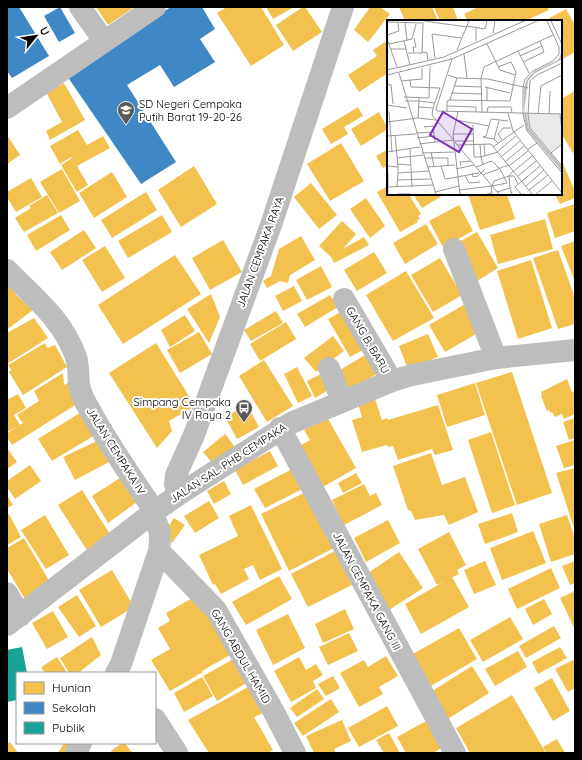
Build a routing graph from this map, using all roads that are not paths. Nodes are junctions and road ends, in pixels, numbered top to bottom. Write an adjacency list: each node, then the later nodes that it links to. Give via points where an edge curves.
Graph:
1 (80, 7): 4 (street)
2 (155, 7): 4 (street)
3 (343, 7): 15 (street, JALAN CEMPAKA RAYA, via 268,232 194,435 179,466 175,484)
4 (104, 41): 5 (street)
5 (10, 98)
6 (454, 249): 10 (street)
7 (7, 270): 16 (street, JALAN CEMPAKA IV, via 42,303 69,340 76,359 79,385 91,412)
8 (344, 299): 12 (street, GANG B. BARU)
9 (575, 350): 10 (street, JALAN SAL. PHB CEMPAKA)
10 (496, 358): 12 (street, JALAN SAL. PHB CEMPAKA)
11 (329, 368): 13 (street)
12 (392, 381): 13 (street, JALAN SAL. PHB CEMPAKA)
13 (342, 402): 14 (street, JALAN SAL. PHB CEMPAKA)
14 (280, 428): 15 (street, JALAN SAL. PHB CEMPAKA); 26 (street, JALAN CEMPAKA GANG III)
15 (178, 495): 16 (street, JALAN SAL. PHB CEMPAKA)
16 (153, 513): 17 (street, JALAN CEMPAKA IV, via 160,529); 19 (street, JALAN SAL. PHB CEMPAKA)
17 (159, 550): 20 (street, JALAN CEMPAKA IV); 25 (street, GANG ABDUL HAMID, via 216,610)
18 (7, 593): 19 (street)
19 (13, 620)
20 (121, 670)
21 (156, 721): 24 (street)
22 (80, 744): 23 (street)
23 (76, 753)
24 (177, 753)
25 (295, 753)
26 (454, 753)

